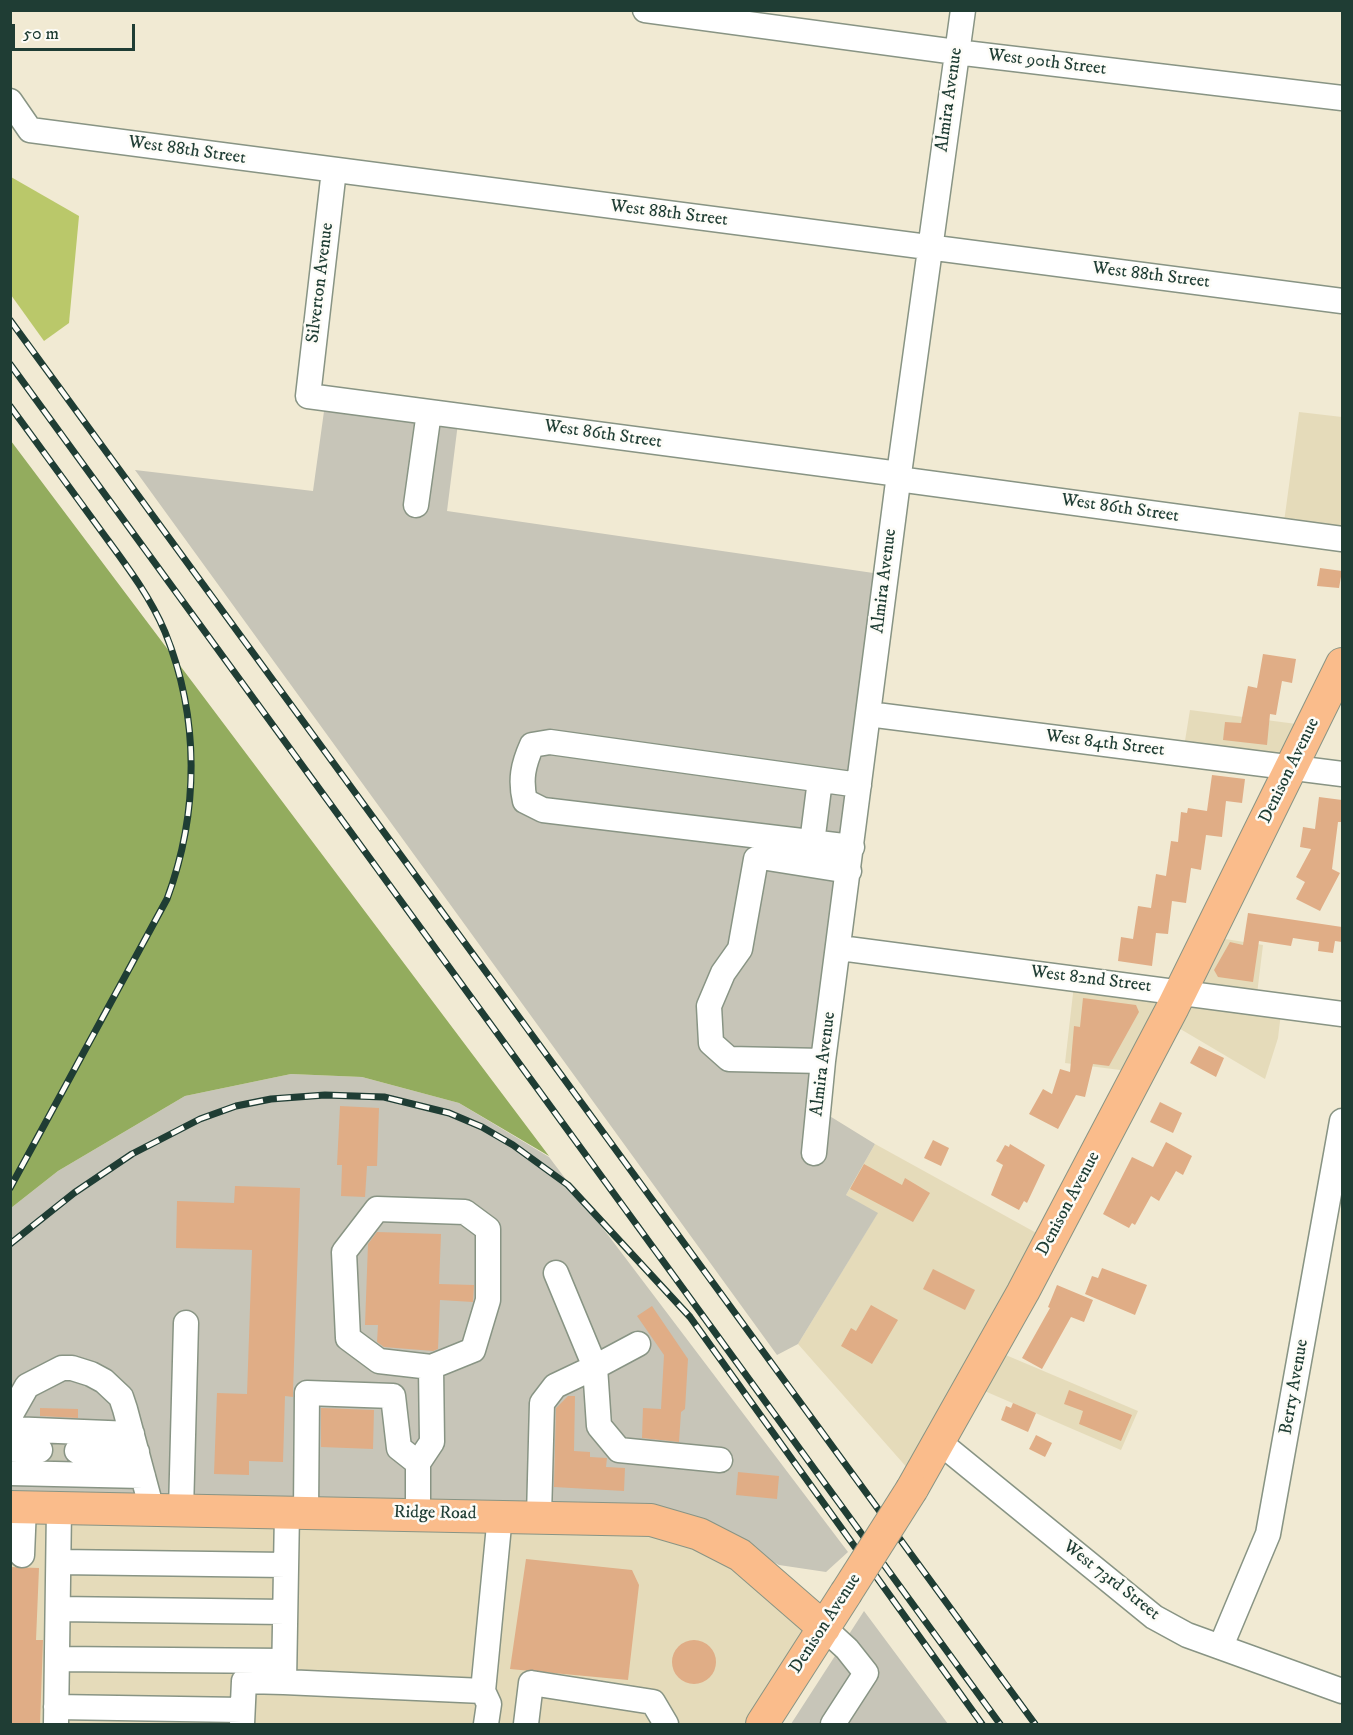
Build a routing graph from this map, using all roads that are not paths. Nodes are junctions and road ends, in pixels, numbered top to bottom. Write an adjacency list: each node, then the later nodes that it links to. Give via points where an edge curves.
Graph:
1 (645, 10): 3 (street, West 90th Street)
2 (963, 10): 3 (street, Almira Avenue)
3 (956, 52): 4 (street, West 90th Street); 7 (street, Almira Avenue)
4 (1342, 98)
5 (10, 101): 6 (street, West 88th Street, via 30,130)
6 (334, 170): 7 (street, West 88th Street); 9 (street, Silverton Avenue)
7 (930, 248): 8 (street, West 88th Street); 11 (street, Almira Avenue)
8 (1342, 301)
9 (308, 396): 10 (street, West 86th Street)
10 (429, 412): 11 (street, West 86th Street); 12 (street)
11 (899, 476): 13 (street, West 86th Street); 15 (street, Almira Avenue)
12 (416, 505)
13 (1342, 539)
14 (1342, 664): 16 (main road, Denison Avenue)
15 (868, 714): 16 (street, West 84th Street); 19 (street, Almira Avenue)
16 (1291, 767): 17 (street, West 84th Street); 24 (main road, Denison Avenue)
17 (1342, 774)
18 (820, 780): 19 (street); 20 (street); 20 (street, via 550,742 532,745 524,762 521,785 525,801 543,810)
19 (859, 785): 21 (street, Almira Avenue)
20 (812, 843): 21 (street)
21 (852, 847): 22 (street, Almira Avenue)
22 (849, 871): 23 (street, Almira Avenue); 26 (street, via 756,859 740,950 723,973 709,1006 711,1043 729,1059)
23 (840, 948): 24 (street, West 82nd Street); 26 (street, Almira Avenue)
24 (1181, 992): 25 (street, West 82nd Street); 36 (main road, Denison Avenue, via 1023,1292)
25 (1342, 1014)
26 (823, 1061): 28 (street, Almira Avenue)
27 (1342, 1133): 58 (street, Berry Avenue, via 1268,1534)
28 (814, 1153)
29 (556, 1273): 33 (street)
30 (186, 1323): 47 (street)
31 (638, 1344): 33 (street)
32 (431, 1367): 32 (street, via 379,1361 348,1338 344,1252 377,1209 465,1212 488,1229 488,1300 474,1350); 42 (street, via 432,1442)
33 (595, 1367): 41 (street, via 599,1426 619,1450); 51 (street, via 555,1386 542,1403)
34 (10, 1416): 37 (street, via 27,1386 62,1368 72,1368 91,1374 114,1389 123,1403)
35 (10, 1429): 37 (street)
36 (938, 1441): 57 (main road, Denison Avenue, bridge, via 912,1490); 58 (street, West 73rd Street, via 1154,1617 1187,1635)
37 (134, 1443): 40 (street); 44 (street)
38 (10, 1449): 39 (street)
39 (40, 1450)
40 (77, 1450)
41 (720, 1460)
42 (418, 1463): 48 (street, via 399,1448 393,1396 307,1393); 49 (street)
43 (10, 1473): 44 (street)
44 (143, 1476): 47 (street)
45 (17, 1507): 46 (main road, Ridge Road); 52 (street)
46 (59, 1508): 47 (main road, Ridge Road); 53 (street)
47 (166, 1511): 48 (main road, Ridge Road)
48 (297, 1512): 49 (main road, Ridge Road); 54 (street)
49 (418, 1514): 50 (main road, Ridge Road)
50 (500, 1515): 51 (main road, Ridge Road); 61 (street)
51 (539, 1516): 57 (main road, Ridge Road, via 651,1520 699,1534 740,1555)
52 (16, 1555): 53 (street)
53 (59, 1559): 54 (street); 55 (street)
54 (286, 1565): 56 (street)
55 (58, 1609): 56 (street); 59 (street)
56 (285, 1612): 60 (street)
57 (824, 1628): 68 (main road, Denison Avenue); 69 (street, via 866,1673)
58 (1221, 1646): 62 (street, West 73rd Street)
59 (57, 1659): 60 (street); 63 (street)
60 (284, 1672): 61 (street); 64 (street, via 243,1681)
61 (483, 1691): 65 (street, via 489,1704)
62 (1342, 1691)
63 (56, 1716): 64 (street)
64 (244, 1721)
65 (486, 1725)
66 (526, 1725): 67 (street, via 531,1683 653,1702)
67 (666, 1725)
68 (762, 1725)
69 (833, 1725)

